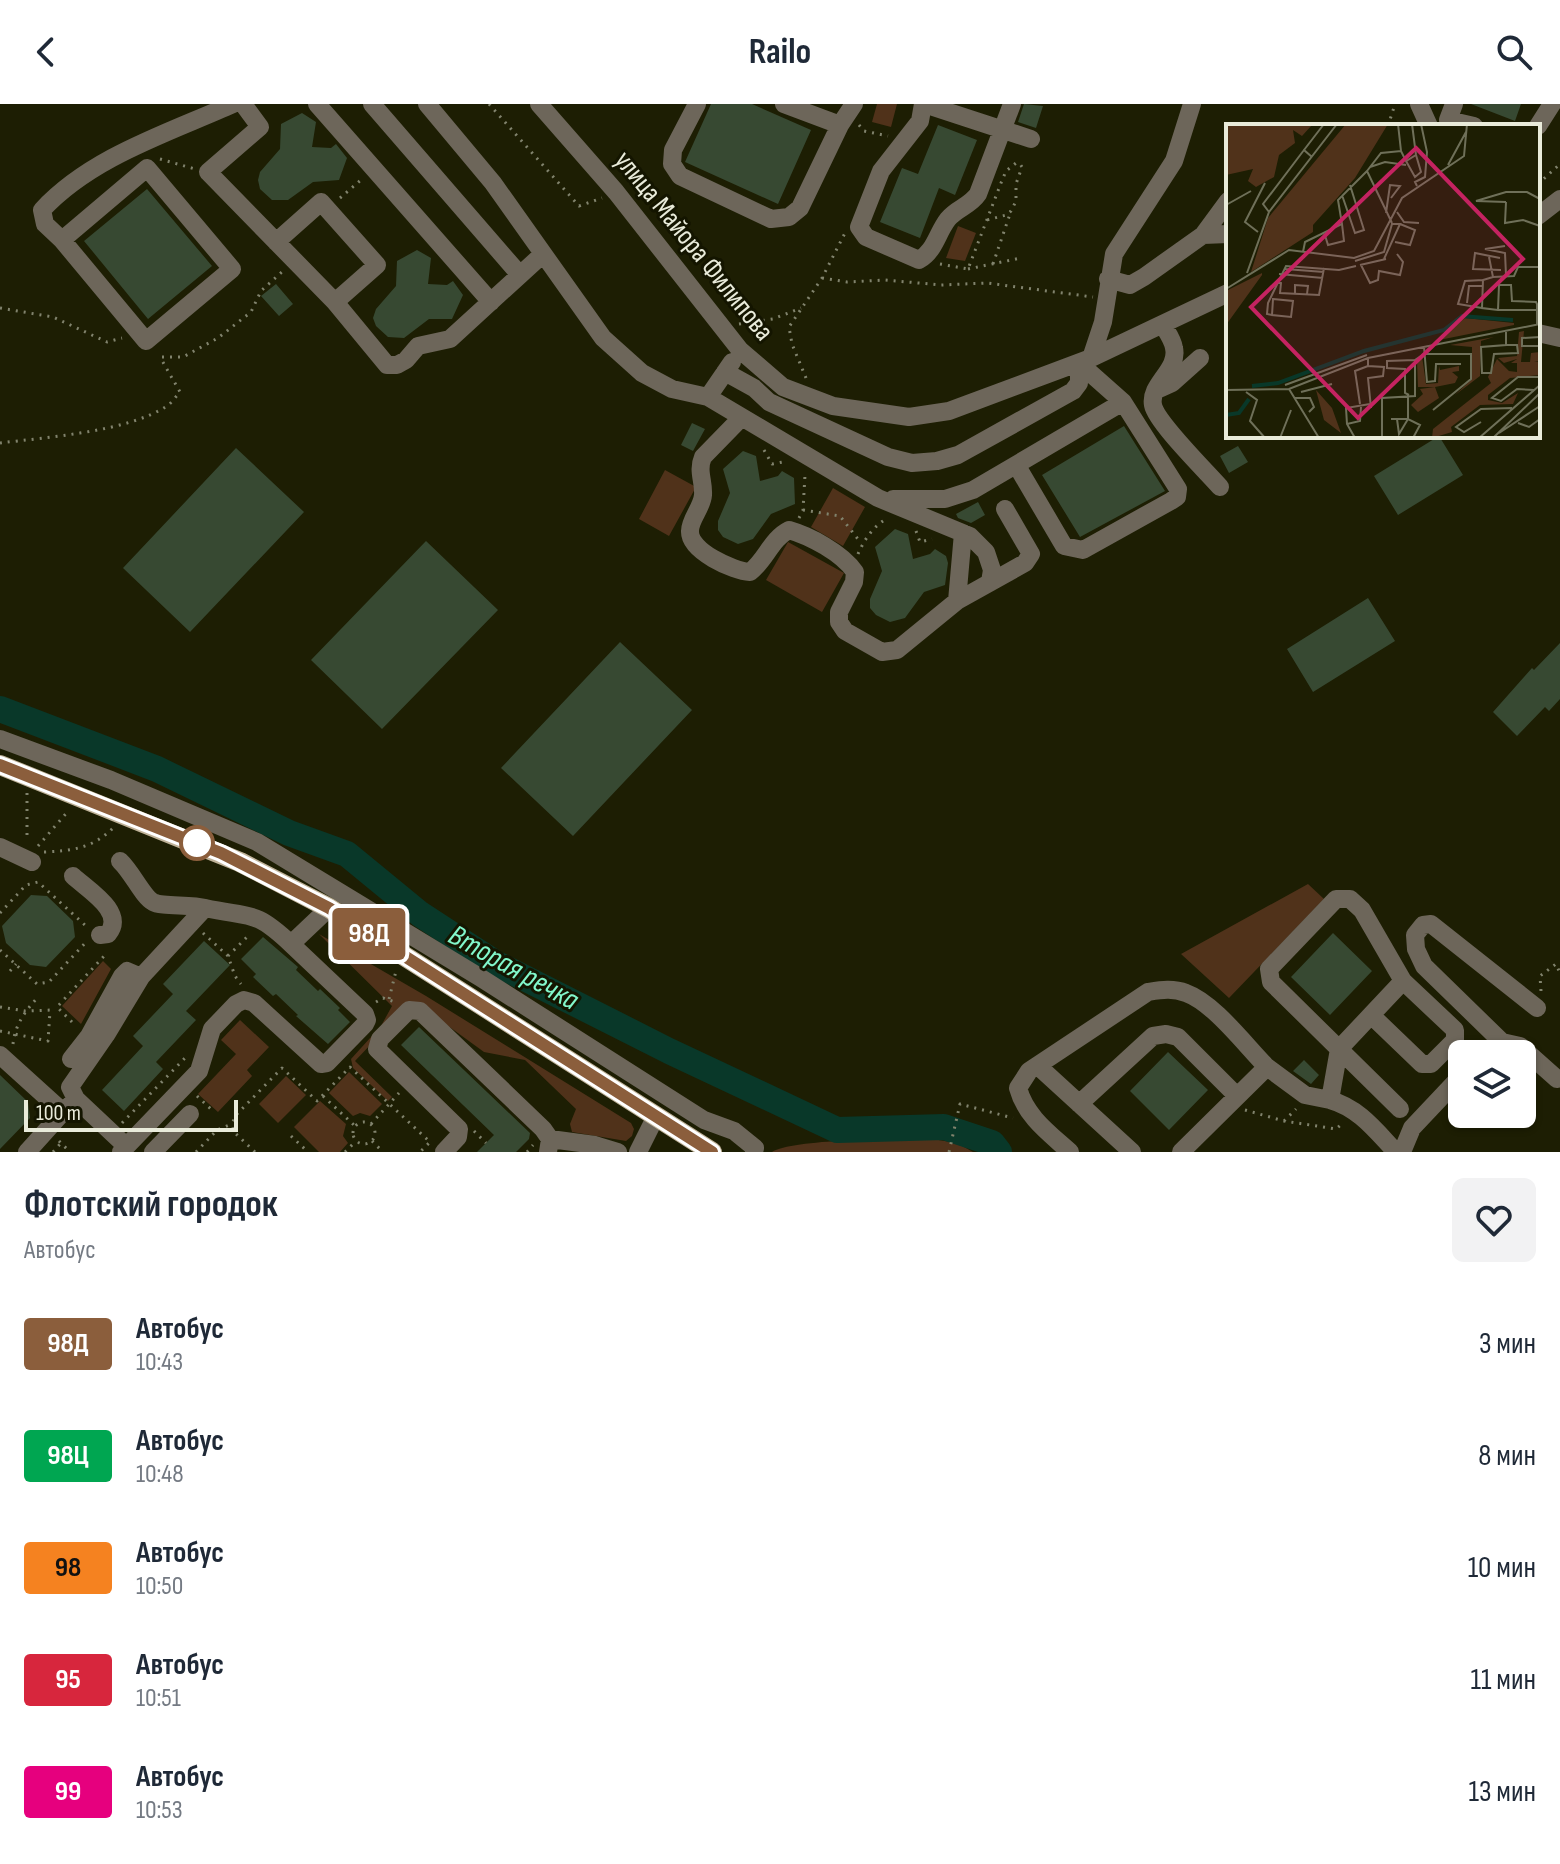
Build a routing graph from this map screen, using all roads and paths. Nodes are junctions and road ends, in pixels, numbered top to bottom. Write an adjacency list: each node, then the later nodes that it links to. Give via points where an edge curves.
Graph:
1 (233, 104): 40 (street, via 100,164 58,193 42,210 45,224)
2 (243, 104): 28 (street, via 260,127)
3 (317, 104): 27 (street)
4 (372, 104): 48 (street)
5 (427, 104): 42 (street)
6 (489, 104): 30 (path, via 579,206)
7 (539, 104): 30 (street, улица Майора Филипова)
8 (784, 104): 16 (street)
9 (923, 104): 22 (street); 24 (street, via 920,121)
10 (1012, 104): 22 (street)
11 (1192, 104): 50 (street, via 1174,161 1114,254)
12 (1395, 104): 18 (path)
13 (1419, 104): 19 (street)
14 (1552, 104): 21 (street)
15 (689, 107): 16 (street, via 673,150 672,164 680,176 771,219 789,217 800,208)
16 (847, 114): 24 (path, via 864,131)
17 (1449, 117): 20 (street)
18 (1389, 124)
19 (1428, 124)
20 (1468, 124)
21 (1539, 124)
22 (1003, 130): 23 (street); 45 (street, via 973,201 948,219)
23 (1031, 139)
24 (906, 141): 37 (street, via 881,171)
25 (155, 158): 28 (path)
26 (1560, 164): 29 (path)
27 (373, 169): 33 (path); 54 (street)
28 (208, 172): 41 (street)
29 (1540, 182)
30 (616, 192): 58 (street, улица Майора Филипова)
31 (1560, 199): 35 (street)
32 (1226, 204): 39 (street)
33 (327, 209): 41 (street, via 321,202); 53 (street, via 377,265)
34 (1011, 211): 36 (path); 36 (path, via 1022,167 1016,163 1006,171); 46 (path)
35 (1540, 214)
36 (987, 220): 47 (path)
37 (859, 227): 45 (street, via 866,237); 49 (path, via 842,234)
38 (1226, 234): 39 (street)
39 (1203, 235): 50 (street, via 1130,285)
40 (62, 240): 62 (street); 62 (street, via 147,168 232,269)
41 (276, 242): 44 (street)
42 (543, 254): 48 (street); 70 (street, via 603,338 642,373 672,389)
43 (1021, 258): 46 (path)
44 (294, 260): 53 (street); 65 (path, via 261,291 251,312 218,338 183,357)
45 (919, 260): 47 (path)
46 (993, 264): 47 (path)
47 (968, 269)
48 (520, 275): 54 (street)
49 (822, 278): 52 (path, via 987,283); 56 (path)
50 (1108, 279): 52 (street)
51 (1226, 294): 57 (street, улица Майора Филипова)
52 (1106, 298): 67 (street, via 1100,336)
53 (335, 302): 54 (street, via 387,365 406,360 418,346 450,339)
54 (491, 302)
55 (0, 308): 62 (path, via 53,317 107,342)
56 (801, 308): 58 (path, via 773,319); 71 (path, via 789,327)
57 (1163, 325): 67 (street, улица Майора Филипова); 69 (street, via 1174,359)
58 (722, 327): 64 (street, улица Майора Филипова)
59 (1560, 331): 60 (street)
60 (1540, 332)
61 (1540, 333): 63 (street)
62 (142, 338): 65 (path)
63 (1560, 338)
64 (740, 350): 68 (street); 71 (street, улица Майора Филипова, via 783,387)
65 (160, 357): 74 (path, via 180,392 168,405 130,422)
66 (1200, 358): 69 (street, via 1167,386)
67 (1085, 360): 68 (street, via 1073,391 958,455 912,463 808,421); 71 (street, улица Майора Филипова, via 949,411 909,417); 72 (street)
68 (725, 372): 70 (street)
69 (1157, 388): 79 (street, via 1153,407)
70 (708, 397): 73 (street)
71 (815, 399)
72 (1123, 402): 77 (street); 77 (street, via 1178,489 1171,501 1083,550 1073,549 1064,546)
73 (742, 417): 80 (street); 85 (street, via 703,457 702,500 691,538 696,547 738,572 750,572)
74 (0, 443)
75 (757, 446): 76 (path, via 772,464)
76 (787, 462)
77 (1017, 466): 80 (street, via 945,499)
78 (801, 468): 82 (path)
79 (1220, 487)
80 (878, 498): 86 (street)
81 (1005, 509): 90 (street, via 1031,554 1025,563)
82 (803, 510): 85 (path); 88 (path, via 840,516)
83 (889, 518): 88 (path)
84 (912, 526): 87 (path, via 920,542)
85 (789, 530): 89 (street, via 849,563)
86 (963, 533): 90 (street, via 986,552); 91 (street)
87 (938, 540)
88 (862, 544): 89 (path)
89 (855, 572): 91 (street, via 839,622 882,652 897,650)
90 (990, 582): 91 (street)
91 (957, 601)
92 (0, 739): 175 (street, via 257,842 704,1120 734,1131)
93 (0, 765): 102 (main road, via 240,862)
94 (27, 793): 98 (path)
95 (69, 810): 98 (path)
96 (114, 827): 98 (path, via 93,845)
97 (0, 847): 98 (street)
98 (34, 853)
99 (120, 861): 101 (street, via 151,901)
100 (73, 876): 105 (street, via 111,911 113,928 108,934)
101 (205, 908): 104 (street); 114 (street)
102 (329, 908): 106 (street); 150 (main road)
103 (0, 913): 105 (path, via 26,885 38,882)
104 (263, 920): 106 (street); 109 (path)
105 (92, 934): 110 (path, via 49,982 37,984)
106 (291, 944): 124 (street)
107 (0, 950): 110 (path)
108 (105, 955): 120 (path)
109 (228, 956)
110 (16, 964): 112 (path)
111 (398, 964): 117 (path)
112 (10, 971)
113 (1560, 973): 121 (path, via 1556,964 1540,976)
114 (141, 977): 133 (street, via 127,971 121,977); 145 (street, via 70,1087)
115 (1403, 981): 125 (street); 125 (street, via 1455,1030 1455,1040 1431,1064 1422,1064); 131 (street, via 1362,910 1350,899 1336,899 1269,969 1271,982)
116 (39, 996): 122 (path)
117 (389, 999): 118 (path); 124 (path, via 377,1001)
118 (395, 1002)
119 (0, 1007): 122 (path)
120 (57, 1007): 123 (path); 126 (path)
121 (1537, 1008): 129 (street, via 1431,924 1423,925 1415,935 1424,966)
122 (25, 1011): 123 (path); 128 (path)
123 (50, 1011): 128 (path, via 48,1041)
124 (365, 1014): 138 (street, via 365,1024 321,1064 254,1003 244,1000 212,1029 199,1071)
125 (1371, 1015): 131 (street)
126 (72, 1022)
127 (0, 1031): 128 (path)
128 (14, 1035)
129 (1488, 1040)
130 (191, 1047): 151 (path, via 124,1122)
131 (1339, 1049): 141 (street); 146 (street)
132 (0, 1055): 145 (street)
133 (71, 1059)
134 (1536, 1060): 137 (street)
135 (1038, 1066): 136 (street, via 1148,992 1168,989 1188,993 1209,1008); 144 (street); 177 (street, via 1018,1088 1022,1104)
136 (1267, 1067): 141 (street, via 1305,1095); 142 (street)
137 (1557, 1079)
138 (185, 1085): 147 (path); 159 (street)
139 (1448, 1090): 180 (street, via 1412,1128)
140 (322, 1096): 143 (path, via 350,1067); 152 (path, via 317,1101 282,1068); 155 (path)
141 (1330, 1100): 148 (street)
142 (1241, 1103): 144 (street, via 1178,1037 1166,1034 1153,1036); 148 (path, via 1284,1121 1336,1129); 179 (street)
143 (390, 1104): 153 (path); 170 (path, via 430,1142)
144 (1079, 1104): 178 (street)
145 (70, 1105): 159 (street); 161 (street)
146 (1400, 1109)
147 (213, 1111)
148 (1357, 1112): 180 (street)
149 (190, 1114): 164 (street)
150 (656, 1116): 173 (street); 174 (main road)
151 (115, 1123)
152 (232, 1124): 165 (path, via 217,1130); 166 (path)
153 (371, 1124): 155 (path); 158 (path)
154 (1024, 1124): 176 (path, via 960,1104)
155 (355, 1126): 157 (path)
156 (291, 1136): 167 (path)
157 (356, 1141): 158 (path); 168 (path)
158 (372, 1141): 169 (path)
159 (127, 1146): 164 (street)
160 (549, 1146): 171 (street, via 543,1129 413,1009 380,1039 377,1049 459,1129); 172 (street, via 595,1145)
161 (27, 1152)
162 (53, 1152): 163 (path, via 61,1143)
163 (70, 1152)
164 (151, 1152)
165 (196, 1152)
166 (255, 1152)
167 (308, 1152)
168 (345, 1152)
169 (383, 1152)
170 (420, 1152)
171 (444, 1152)
172 (618, 1152)
173 (638, 1152)
174 (712, 1152)
175 (754, 1152)
176 (949, 1152)
177 (1070, 1152)
178 (1132, 1152)
179 (1181, 1152)
180 (1399, 1152)

